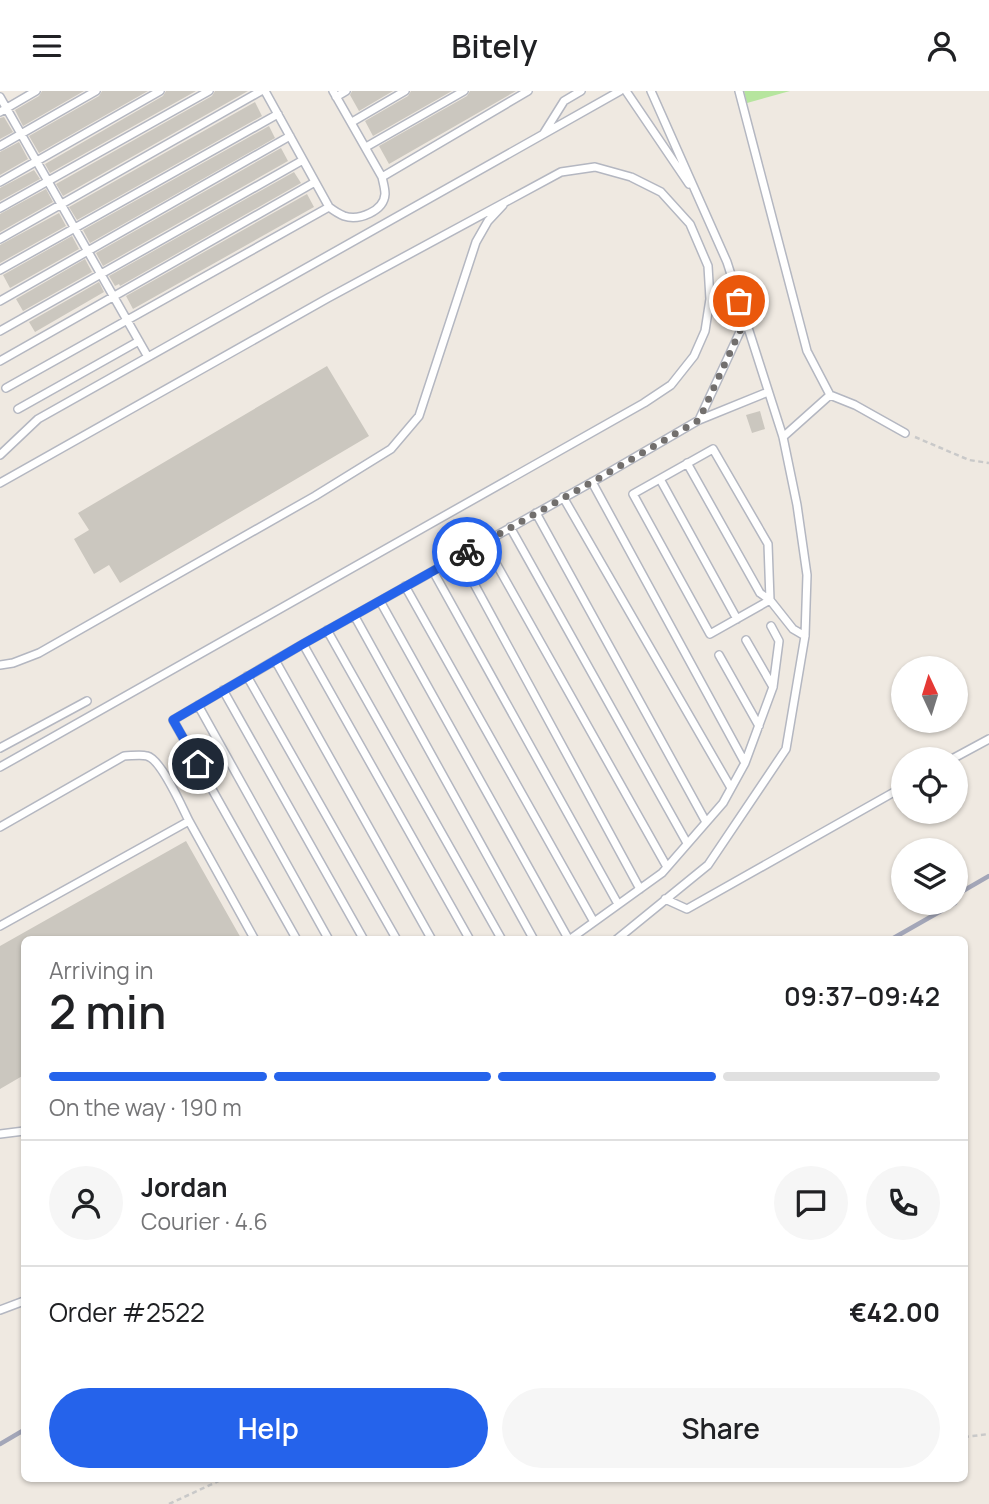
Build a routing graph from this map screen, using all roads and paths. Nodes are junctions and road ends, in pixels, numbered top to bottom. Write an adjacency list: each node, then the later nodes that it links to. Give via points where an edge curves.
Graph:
1 (36, 91): 17 (lane)
2 (96, 91): 21 (lane)
3 (160, 91): 26 (lane)
4 (209, 91): 28 (lane)
5 (263, 91): 18 (lane); 33 (lane)
6 (346, 91): 15 (lane)
7 (405, 91): 19 (lane)
8 (464, 91): 24 (lane)
9 (528, 91): 27 (lane)
10 (581, 91): 20 (lane, via 564,101)
11 (620, 91): 20 (lane)
12 (626, 91): 31 (lane)
13 (652, 91): 31 (lane)
14 (739, 91): 51 (lane, via 807,351)
15 (335, 94): 19 (lane)
16 (0, 97): 17 (lane)
17 (3, 110): 21 (lane)
18 (278, 114): 22 (lane); 36 (lane)
19 (352, 122): 24 (lane)
20 (544, 133): 47 (lane)
21 (21, 134): 23 (lane); 26 (lane)
22 (290, 136): 25 (lane); 38 (lane)
23 (0, 146)
24 (366, 147): 27 (lane)
25 (303, 160): 30 (lane); 40 (lane)
26 (37, 161): 28 (lane); 29 (lane)
27 (382, 177): 34 (lane, via 383,202 371,212 343,216)
28 (48, 181): 33 (lane); 35 (lane)
29 (0, 182)
30 (315, 182): 34 (lane); 41 (lane)
31 (700, 199): 44 (lane)
32 (508, 200): 61 (lane); 80 (lane, via 476,242 419,416 391,449 39,653); 91 (lane, via 561,171 595,167 661,192 690,223 708,266 710,299 705,331 694,356 671,385)
33 (61, 204): 36 (lane); 37 (lane)
34 (329, 207): 43 (lane)
35 (0, 208)
36 (75, 228): 38 (lane); 39 (lane)
37 (0, 239)
38 (88, 251): 40 (lane); 42 (lane)
39 (0, 270)
40 (101, 274): 41 (lane); 45 (lane)
41 (114, 297): 43 (lane); 48 (lane)
42 (0, 301)
43 (127, 320): 46 (lane); 49 (lane)
44 (745, 320): 50 (lane); 53 (lane)
45 (0, 331)
46 (139, 341): 47 (lane); 52 (lane)
47 (148, 357): 56 (lane, via 38,419)
48 (0, 361)
49 (6, 388)
50 (768, 391): 53 (lane); 55 (lane)
51 (830, 395): 54 (lane); 55 (lane)
52 (18, 409)
53 (699, 420): 60 (lane)
54 (905, 433): 58 (path, via 969,460)
55 (782, 437): 75 (lane, via 807,575)
56 (0, 455)
57 (687, 463): 59 (lane); 69 (lane, via 760,593); 69 (lane, via 713,449 768,544)
58 (989, 463)
59 (660, 479): 72 (lane); 72 (lane, via 633,494 710,634)
60 (592, 482): 62 (lane); 90 (lane)
61 (0, 484)
62 (563, 498): 63 (lane); 92 (lane)
63 (536, 513): 64 (lane); 95 (lane)
64 (510, 527): 65 (lane); 97 (lane)
65 (484, 542): 66 (lane); 98 (lane)
66 (459, 556): 67 (lane); 99 (lane)
67 (433, 571): 68 (lane); 101 (lane)
68 (405, 586): 70 (lane); 102 (lane)
69 (770, 600): 72 (lane); 75 (lane)
70 (380, 601): 71 (lane); 113 (lane)
71 (354, 615): 74 (lane); 112 (lane)
72 (737, 619)
73 (771, 626): 82 (lane, via 779,641)
74 (327, 630): 77 (lane); 111 (lane)
75 (804, 636): 100 (lane, via 786,749 708,865)
76 (746, 640): 82 (lane)
77 (303, 644): 79 (lane); 110 (lane)
78 (719, 655): 86 (lane)
79 (275, 660): 81 (lane); 109 (lane)
80 (0, 665)
81 (247, 676): 83 (lane); 108 (lane)
82 (773, 687): 86 (lane)
83 (223, 690): 85 (lane); 107 (lane)
84 (87, 701): 88 (lane)
85 (198, 705): 105 (lane, via 173,720); 106 (lane)
86 (759, 726): 90 (lane)
87 (989, 739): 89 (lane)
88 (0, 748)
89 (968, 750)
90 (745, 763): 92 (lane)
91 (0, 767)
92 (731, 788): 95 (lane)
93 (891, 794): 100 (lane, via 687,909)
94 (189, 821): 96 (lane, via 158,764 149,756 138,755 124,756); 103 (lane); 104 (lane)
95 (706, 822): 97 (lane)
96 (0, 827)
97 (687, 843): 98 (lane)
98 (667, 867): 99 (lane)
99 (640, 889): 101 (lane)
100 (666, 899): 115 (lane)
101 (618, 904): 102 (lane)
102 (594, 922): 114 (lane)
103 (0, 926)
104 (253, 936)
105 (294, 936)
106 (327, 936)
107 (363, 936)
108 (395, 936)
109 (430, 936)
110 (468, 936)
111 (500, 936)
112 (532, 936)
113 (567, 936)
114 (575, 936)
115 (621, 936)
116 (21, 1131): 117 (lane)
117 (0, 1134)
118 (21, 1302): 119 (lane)
119 (0, 1310)
120 (989, 1434): 121 (path)
121 (968, 1437)
122 (217, 1482): 123 (path)
123 (169, 1504)

